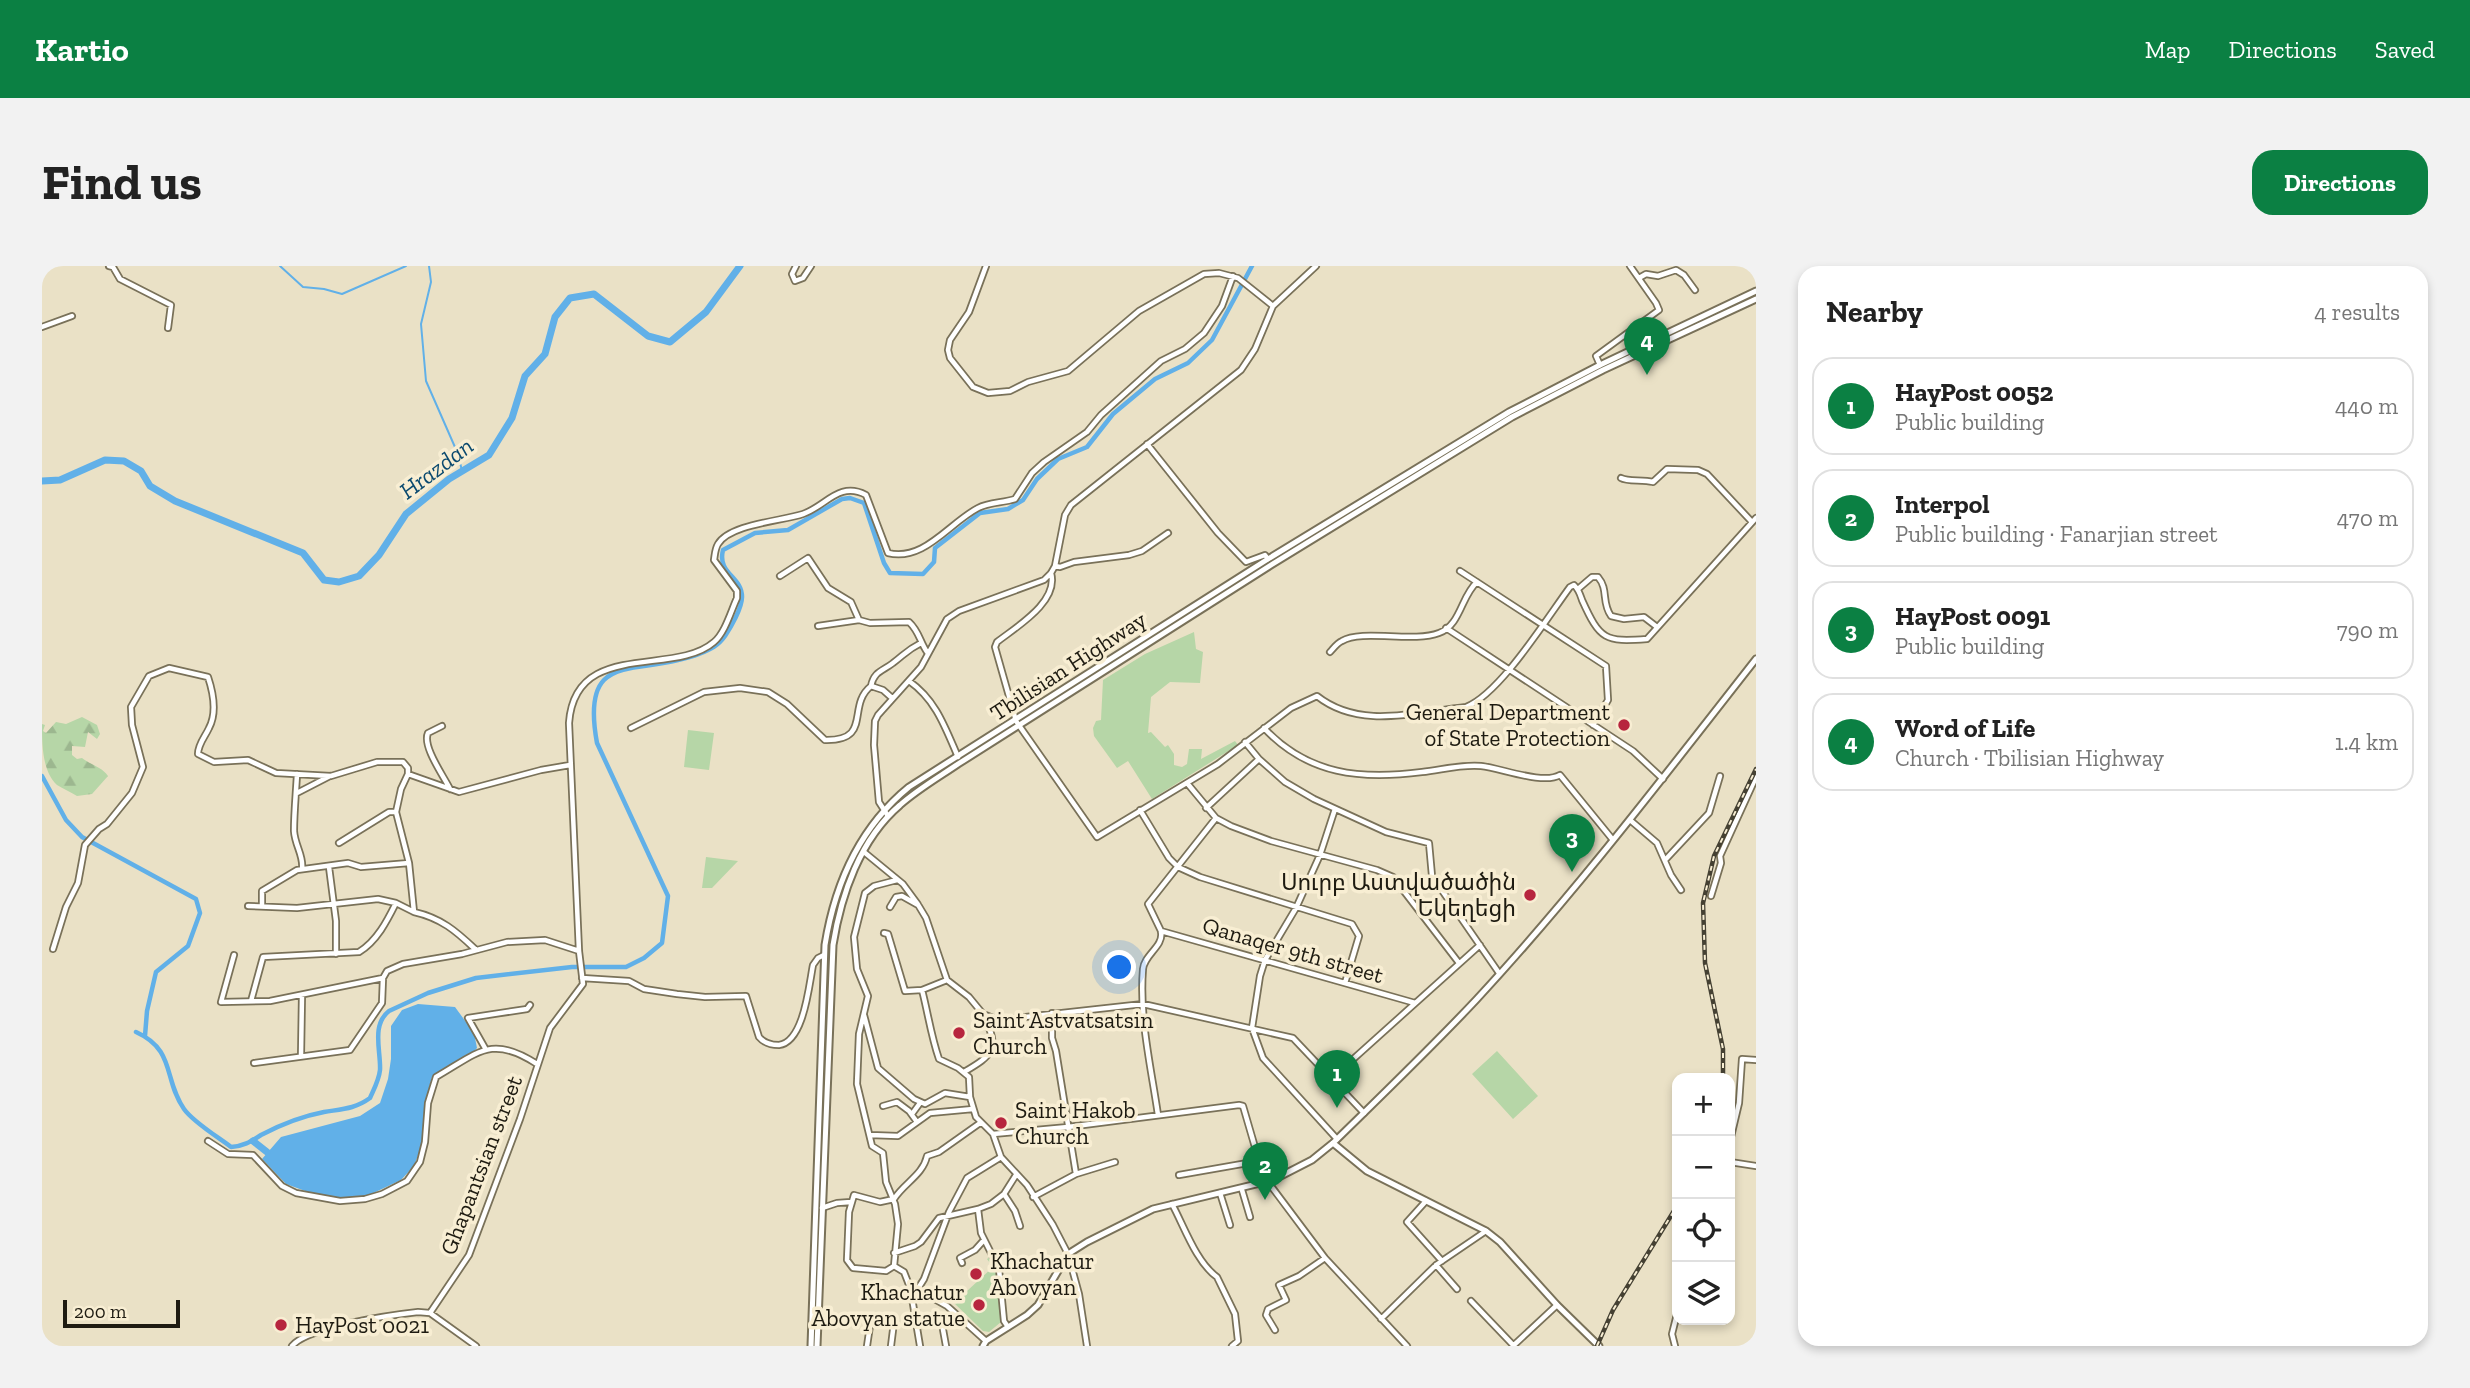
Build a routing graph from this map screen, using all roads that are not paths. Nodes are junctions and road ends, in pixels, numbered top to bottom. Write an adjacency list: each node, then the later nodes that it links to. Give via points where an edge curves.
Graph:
1 (109, 266): 15 (street, via 120,279 171,305)
2 (796, 266): 3 (street, via 795,281)
3 (811, 266)
4 (986, 266): 7 (street, via 948,350 973,387 988,393 1010,391 1068,371 1139,312 1197,276 1219,273)
5 (1316, 266): 12 (street)
6 (1630, 266): 8 (street)
7 (1235, 277): 12 (street); 49 (street, via 1204,333 1161,361 1087,432 1044,462 1015,499 984,504 914,553 888,553 866,495 859,491 840,491 804,513 746,527 720,540 714,560 737,591 737,598 717,640 681,656 623,663 580,688 570,718)
8 (1639, 278): 9 (street, via 1676,270); 16 (street, via 1659,310 1596,356)
9 (1695, 290)
10 (1756, 291): 16 (main road, Tbilisian Highway)
11 (1756, 299): 41 (main road, Tbilisian Highway, via 1512,417)
12 (1273, 306): 17 (street, via 1241,370)
13 (72, 316): 14 (street)
14 (42, 327)
15 (168, 328)
16 (1600, 365): 21 (main road, Tbilisian Highway, via 1509,412)
17 (1147, 444): 21 (street, via 1246,562 1265,555); 22 (street, via 1071,505)
18 (1621, 478): 19 (street, via 1653,482 1667,469 1698,470)
19 (1754, 520): 31 (street)
20 (1168, 533): 22 (street, via 1129,555)
21 (1268, 559): 41 (main road, Tbilisian Highway)
22 (1055, 566): 24 (street)
23 (1460, 571): 26 (street)
24 (1051, 573): 35 (street, via 1044,580 953,614); 41 (street, via 1053,581 1043,604 995,647)
25 (779, 576): 28 (street, via 808,558 828,587 851,603)
26 (1477, 582): 30 (street); 32 (street, via 1466,592 1461,610)
27 (1578, 589): 30 (street, via 1570,587); 31 (street, via 1595,627 1613,640 1647,639); 31 (street, via 1598,577 1612,616 1644,617)
28 (859, 620): 29 (street); 33 (street, via 870,624 909,622 918,630)
29 (818, 625)
30 (1541, 625): 37 (street); 42 (street, via 1606,666 1608,700)
31 (1657, 626)
32 (1446, 628): 34 (street, via 1415,636 1354,637 1342,640); 37 (street)
33 (921, 643): 35 (street); 39 (street, via 879,670)
34 (1329, 652)
35 (928, 653): 38 (street)
36 (1756, 659): 55 (main road)
37 (1509, 669): 42 (street); 45 (street, via 1475,704 1466,707 1359,716 1329,705 1317,695)
38 (909, 681): 40 (street); 47 (street, via 936,708)
39 (871, 686): 40 (street); 44 (street, via 865,691 855,729 836,740 825,740 768,692 740,688 704,692)
40 (892, 698): 63 (street, via 878,715 874,730)
41 (1017, 724): 47 (main road, Tbilisian Highway); 61 (street, via 1097,837); 64 (main road, Tbilisian Highway)
42 (1594, 725): 55 (street, via 1633,751)
43 (442, 726): 57 (street, via 426,738)
44 (631, 728)
45 (1264, 728): 46 (street); 67 (street, via 1296,755 1331,769 1371,777 1479,766 1549,780 1560,775)
46 (1245, 742): 48 (street); 56 (street)
47 (958, 757): 63 (main road, Tbilisian Highway, via 909,787)
48 (1259, 759): 59 (street); 60 (street, via 1285,782)
49 (570, 765): 57 (street, via 458,792); 94 (street)
50 (297, 774): 52 (street); 58 (street); 90 (street, via 276,773 248,760 214,762 198,754 212,724 214,693 208,677 169,668 149,676 131,707 144,767 132,793 85,845 78,883)
51 (408, 774): 52 (street, via 403,762 377,762); 57 (street); 62 (street)
52 (331, 776): 58 (street)
53 (1720, 776): 71 (street, via 1709,813)
54 (1756, 776): 78 (street, via 1720,856)
55 (1662, 779): 66 (main road)
56 (1187, 783): 59 (street); 61 (street)
57 (450, 789)
58 (296, 793): 75 (street, via 294,832)
59 (1206, 808): 65 (street)
60 (1335, 809): 70 (street); 89 (street, via 1386,832 1429,843 1432,876)
61 (1140, 810): 74 (street)
62 (396, 811): 68 (street); 72 (street)
63 (883, 811): 64 (street); 95 (main road, Tbilisian Highway, via 838,886)
64 (888, 816): 69 (main road, Tbilisian Highway)
65 (1216, 818): 70 (street, via 1271,842); 74 (street)
66 (1630, 820): 67 (main road); 71 (street, via 1657,843)
67 (1613, 840): 98 (main road)
68 (339, 843)
69 (864, 852): 76 (street); 135 (main road, Tbilisian Highway, via 841,905 833,946)
70 (1321, 855): 85 (street); 97 (street, via 1393,877)
71 (1666, 859): 77 (street)
72 (409, 863): 73 (street); 86 (street)
73 (329, 867): 75 (street); 79 (street)
74 (1178, 867): 85 (street); 87 (street, via 1148,906)
75 (302, 870): 82 (street, via 262,891)
76 (898, 880): 83 (street); 110 (street, via 869,889 862,899 854,937 857,969 867,996)
77 (1681, 890)
78 (1712, 896)
79 (332, 902): 80 (street, via 378,899); 82 (street, via 297,908); 93 (street)
80 (396, 903): 86 (street); 93 (street, via 368,947)
81 (248, 906): 82 (street)
82 (262, 906)
83 (918, 906): 84 (street, via 902,896); 101 (street)
84 (890, 907)
85 (1296, 908): 96 (street); 102 (street, via 1347,921 1356,929 1359,936)
86 (414, 912): 91 (street, via 433,916)
87 (1161, 931): 96 (street, Qanaqer 9th street); 107 (street, via 1162,939 1144,965)
88 (884, 933): 103 (street, via 904,989)
89 (1480, 945): 97 (street); 98 (street)
90 (53, 949)
91 (476, 950): 94 (street, via 539,939); 100 (street, via 403,964)
92 (234, 954): 105 (street, via 222,1002)
93 (336, 954): 105 (street, via 263,957)
94 (579, 954): 99 (street)
95 (824, 955): 99 (street, via 813,965 795,1035 782,1045 771,1045 759,1037 746,996 677,994 644,989 629,981); 135 (main road, Tbilisian Highway)
96 (1265, 960): 102 (street, Qanaqer 9th street); 112 (street)
97 (1459, 964): 106 (street)
98 (1499, 973): 124 (main road)
99 (581, 976): 117 (street, Ghapantsian street, via 583,984 550,1028)
100 (383, 978): 104 (street); 114 (street, via 382,1003 350,1050)
101 (947, 980): 103 (street); 111 (street)
102 (1345, 982): 106 (street, Qanaqer 9th street)
103 (922, 990): 118 (street, via 939,1059)
104 (302, 995): 105 (street); 114 (street)
105 (251, 1001)
106 (1415, 1003): 119 (street)
107 (1143, 1004): 109 (street); 112 (street); 126 (street)
108 (530, 1005): 113 (street, via 468,1018)
109 (1052, 1013): 111 (street, via 998,1020); 129 (street, via 1052,1041)
110 (864, 1014): 121 (street, via 878,1068); 131 (street, via 857,1084)
111 (983, 1014): 118 (street, via 992,1036 991,1051 984,1061)
112 (1252, 1028): 119 (street, via 1293,1038); 134 (street, via 1263,1058)
113 (485, 1048): 117 (street, via 519,1052); 133 (street, via 436,1077 420,1162 407,1181 382,1194 340,1201 296,1193 282,1186 253,1155 228,1154)
114 (301, 1056): 116 (street)
115 (1756, 1060): 132 (street, via 1742,1059)
116 (254, 1063)
117 (537, 1064): 173 (street, Ghapantsian street, via 469,1255)
118 (964, 1072): 120 (street, via 970,1079)
119 (1331, 1079): 124 (street)
120 (970, 1097): 121 (street, via 944,1093); 123 (street)
121 (920, 1102): 125 (street)
122 (883, 1106): 125 (street, via 897,1102)
123 (973, 1109): 127 (street, via 939,1110); 128 (street)
124 (1364, 1113): 134 (main road)
125 (912, 1114): 127 (street)
126 (1157, 1115): 129 (street); 137 (street, via 1243,1106)
127 (917, 1122): 131 (street, via 898,1136)
128 (980, 1123): 130 (street); 149 (street, via 928,1156 923,1170)
129 (1068, 1127): 130 (street); 141 (street)
130 (993, 1134): 136 (street)
131 (870, 1135): 149 (street, via 872,1147 884,1153 886,1182)
132 (1731, 1136)
133 (208, 1141)
134 (1335, 1141): 144 (main road, via 1312,1160); 150 (main road, via 1367,1171)
135 (821, 1143): 153 (main road, Tbilisian Highway); 157 (main road, Tbilisian Highway)
136 (1002, 1157): 142 (street); 155 (street, via 967,1178)
137 (1259, 1161): 143 (street); 144 (street)
138 (1115, 1162): 141 (street)
139 (1735, 1163): 140 (street)
140 (1756, 1166)
141 (1076, 1174): 148 (street)
142 (1016, 1175): 146 (street); 148 (street)
143 (1179, 1175)
144 (1268, 1182): 145 (main road); 164 (street)
145 (1242, 1190): 147 (main road); 156 (street)
146 (1004, 1194): 154 (street); 159 (street)
147 (1220, 1194): 152 (main road); 158 (street)
148 (1034, 1197): 163 (street)
149 (894, 1199): 151 (street, via 880,1202 854,1195); 162 (street, via 898,1223)
150 (1426, 1200): 160 (main road); 165 (street, via 1407,1222)
151 (851, 1202): 153 (street); 168 (street, via 848,1264 886,1271)
152 (1172, 1204): 163 (main road, via 1153,1209); 191 (street, via 1235,1314 1238,1341)
153 (822, 1208): 157 (main road, Tbilisian Highway)
154 (978, 1209): 155 (street); 161 (street)
155 (947, 1217): 162 (street, via 938,1219 915,1246); 170 (street)
156 (1250, 1217)
157 (818, 1225): 184 (main road, Tbilisian Highway); 185 (main road, Tbilisian Highway)
158 (1230, 1225)
159 (1020, 1226)
160 (1486, 1231): 165 (street); 172 (main road)
161 (984, 1240): 166 (street, via 960,1258); 179 (street, via 999,1269 1003,1321)
162 (894, 1253): 168 (street)
163 (1067, 1255): 179 (main road, via 1038,1306); 190 (street, via 1079,1294)
164 (1325, 1258): 175 (street); 180 (street, via 1279,1285 1286,1300 1268,1309 1266,1315)
165 (1442, 1261): 167 (street)
166 (962, 1263)
167 (1436, 1265): 169 (street); 175 (street)
168 (894, 1266): 170 (street, via 904,1272)
169 (1457, 1289)
170 (915, 1292): 181 (street, via 947,1306); 188 (street, via 912,1298)
171 (1471, 1301): 193 (street)
172 (1557, 1305): 193 (street); 194 (main road)
173 (430, 1313): 182 (street, via 411,1312 333,1327 302,1336); 183 (street)
174 (871, 1319): 186 (street)
175 (1381, 1319): 192 (street)
176 (894, 1322): 187 (street)
177 (942, 1324): 189 (street)
178 (1674, 1325): 195 (street)
179 (1008, 1327): 181 (main road)
180 (1275, 1330)
181 (985, 1343)
182 (292, 1346)
183 (476, 1346)
184 (811, 1346)
185 (817, 1346)
186 (867, 1346)
187 (891, 1346)
188 (920, 1346)
189 (946, 1346)
190 (1086, 1346)
191 (1232, 1346)
192 (1407, 1346)
193 (1513, 1346)
194 (1599, 1346)
195 (1675, 1346)

